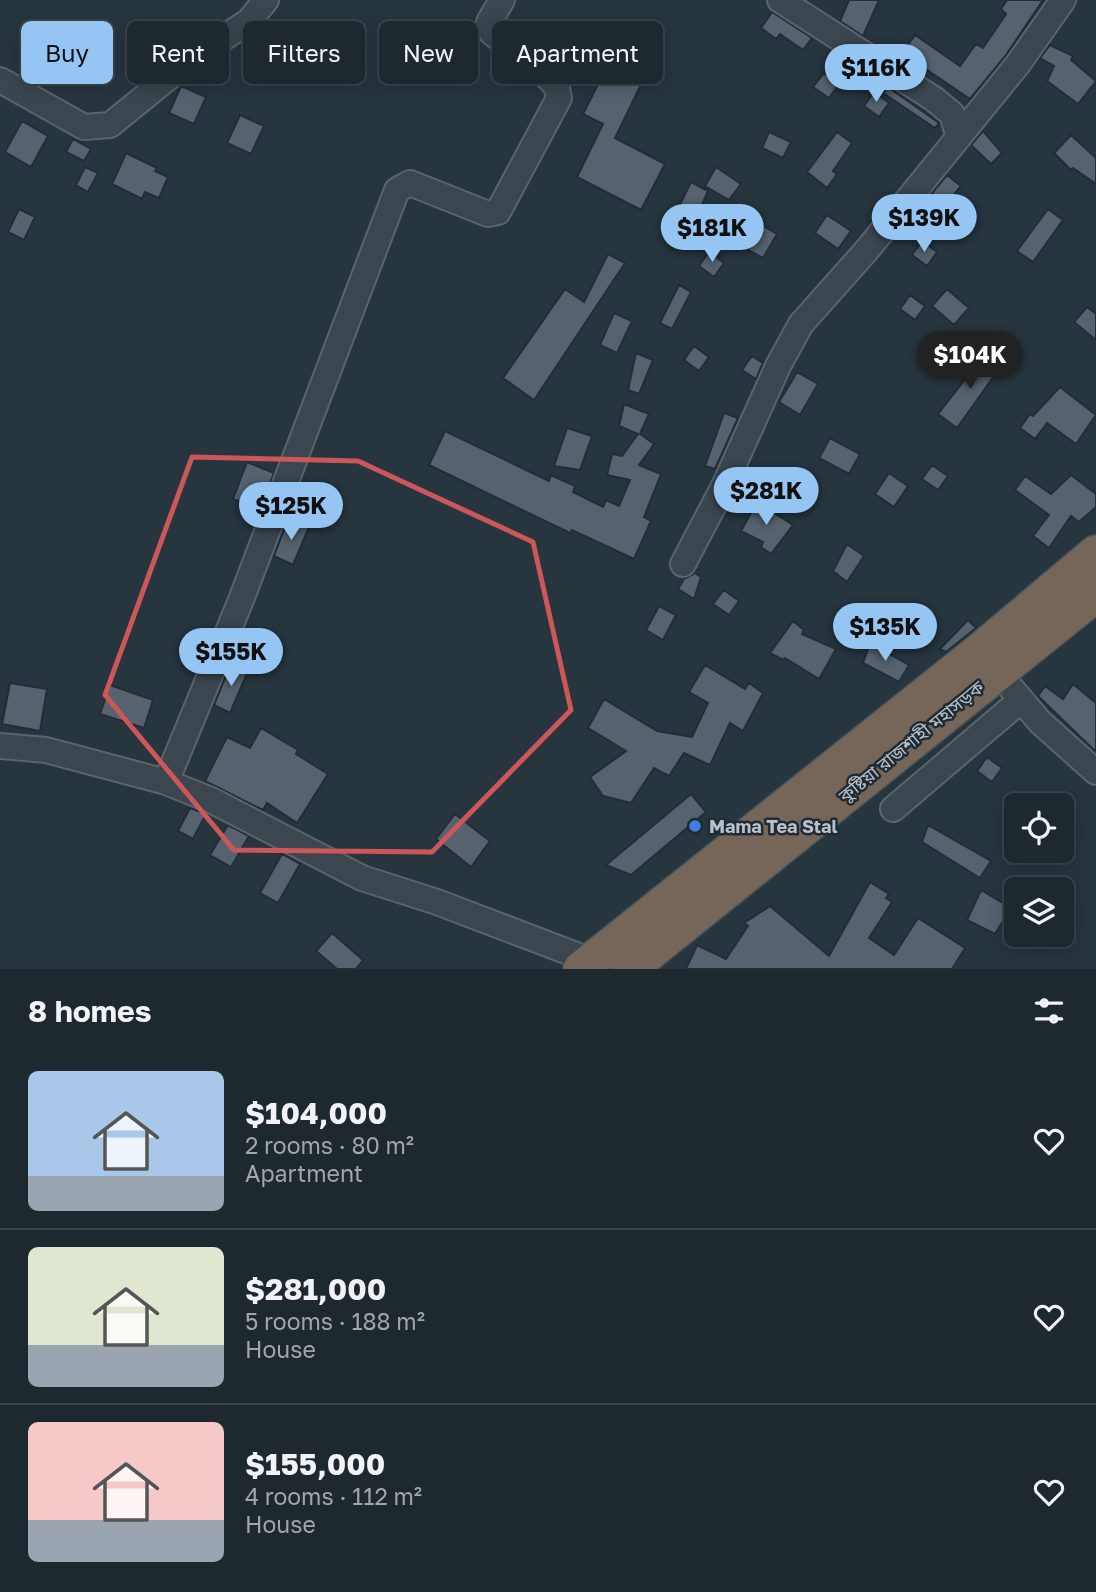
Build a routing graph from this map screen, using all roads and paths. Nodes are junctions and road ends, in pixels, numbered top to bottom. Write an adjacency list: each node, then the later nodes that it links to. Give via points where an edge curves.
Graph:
1 (266, 0): 5 (street, via 249,21 190,60 110,125 84,127)
2 (502, 0): 13 (street, via 489,22 491,32 551,80 559,98 498,212 488,214 410,183 397,190 241,600)
3 (780, 0): 6 (street, via 934,99 952,114)
4 (1063, 0): 6 (street)
5 (0, 80)
6 (959, 137): 7 (street, via 801,324)
7 (683, 564)
8 (1092, 576): 9 (highway, কুষ্টিয়া রাজশাহী মহাসড়ক); 15 (highway, কুষ্টিয়া রাজশাহী মহাসড়ক, via 981,650)
9 (998, 671): 10 (street); 15 (highway, কুষ্টিয়া রাজশাহী মহাসড়ক, via 889,761)
10 (1021, 700): 12 (street); 14 (street)
11 (0, 746): 13 (street, via 46,750)
12 (1096, 772)
13 (166, 782): 16 (street, via 211,800 362,878 437,902)
14 (892, 809)
15 (754, 849): 16 (highway, কুষ্টিয়া রাজশাহী মহাসড়ক); 17 (highway, কুষ্টিয়া রাজশাহী মহাসড়ক)
16 (586, 965)
17 (629, 969)

